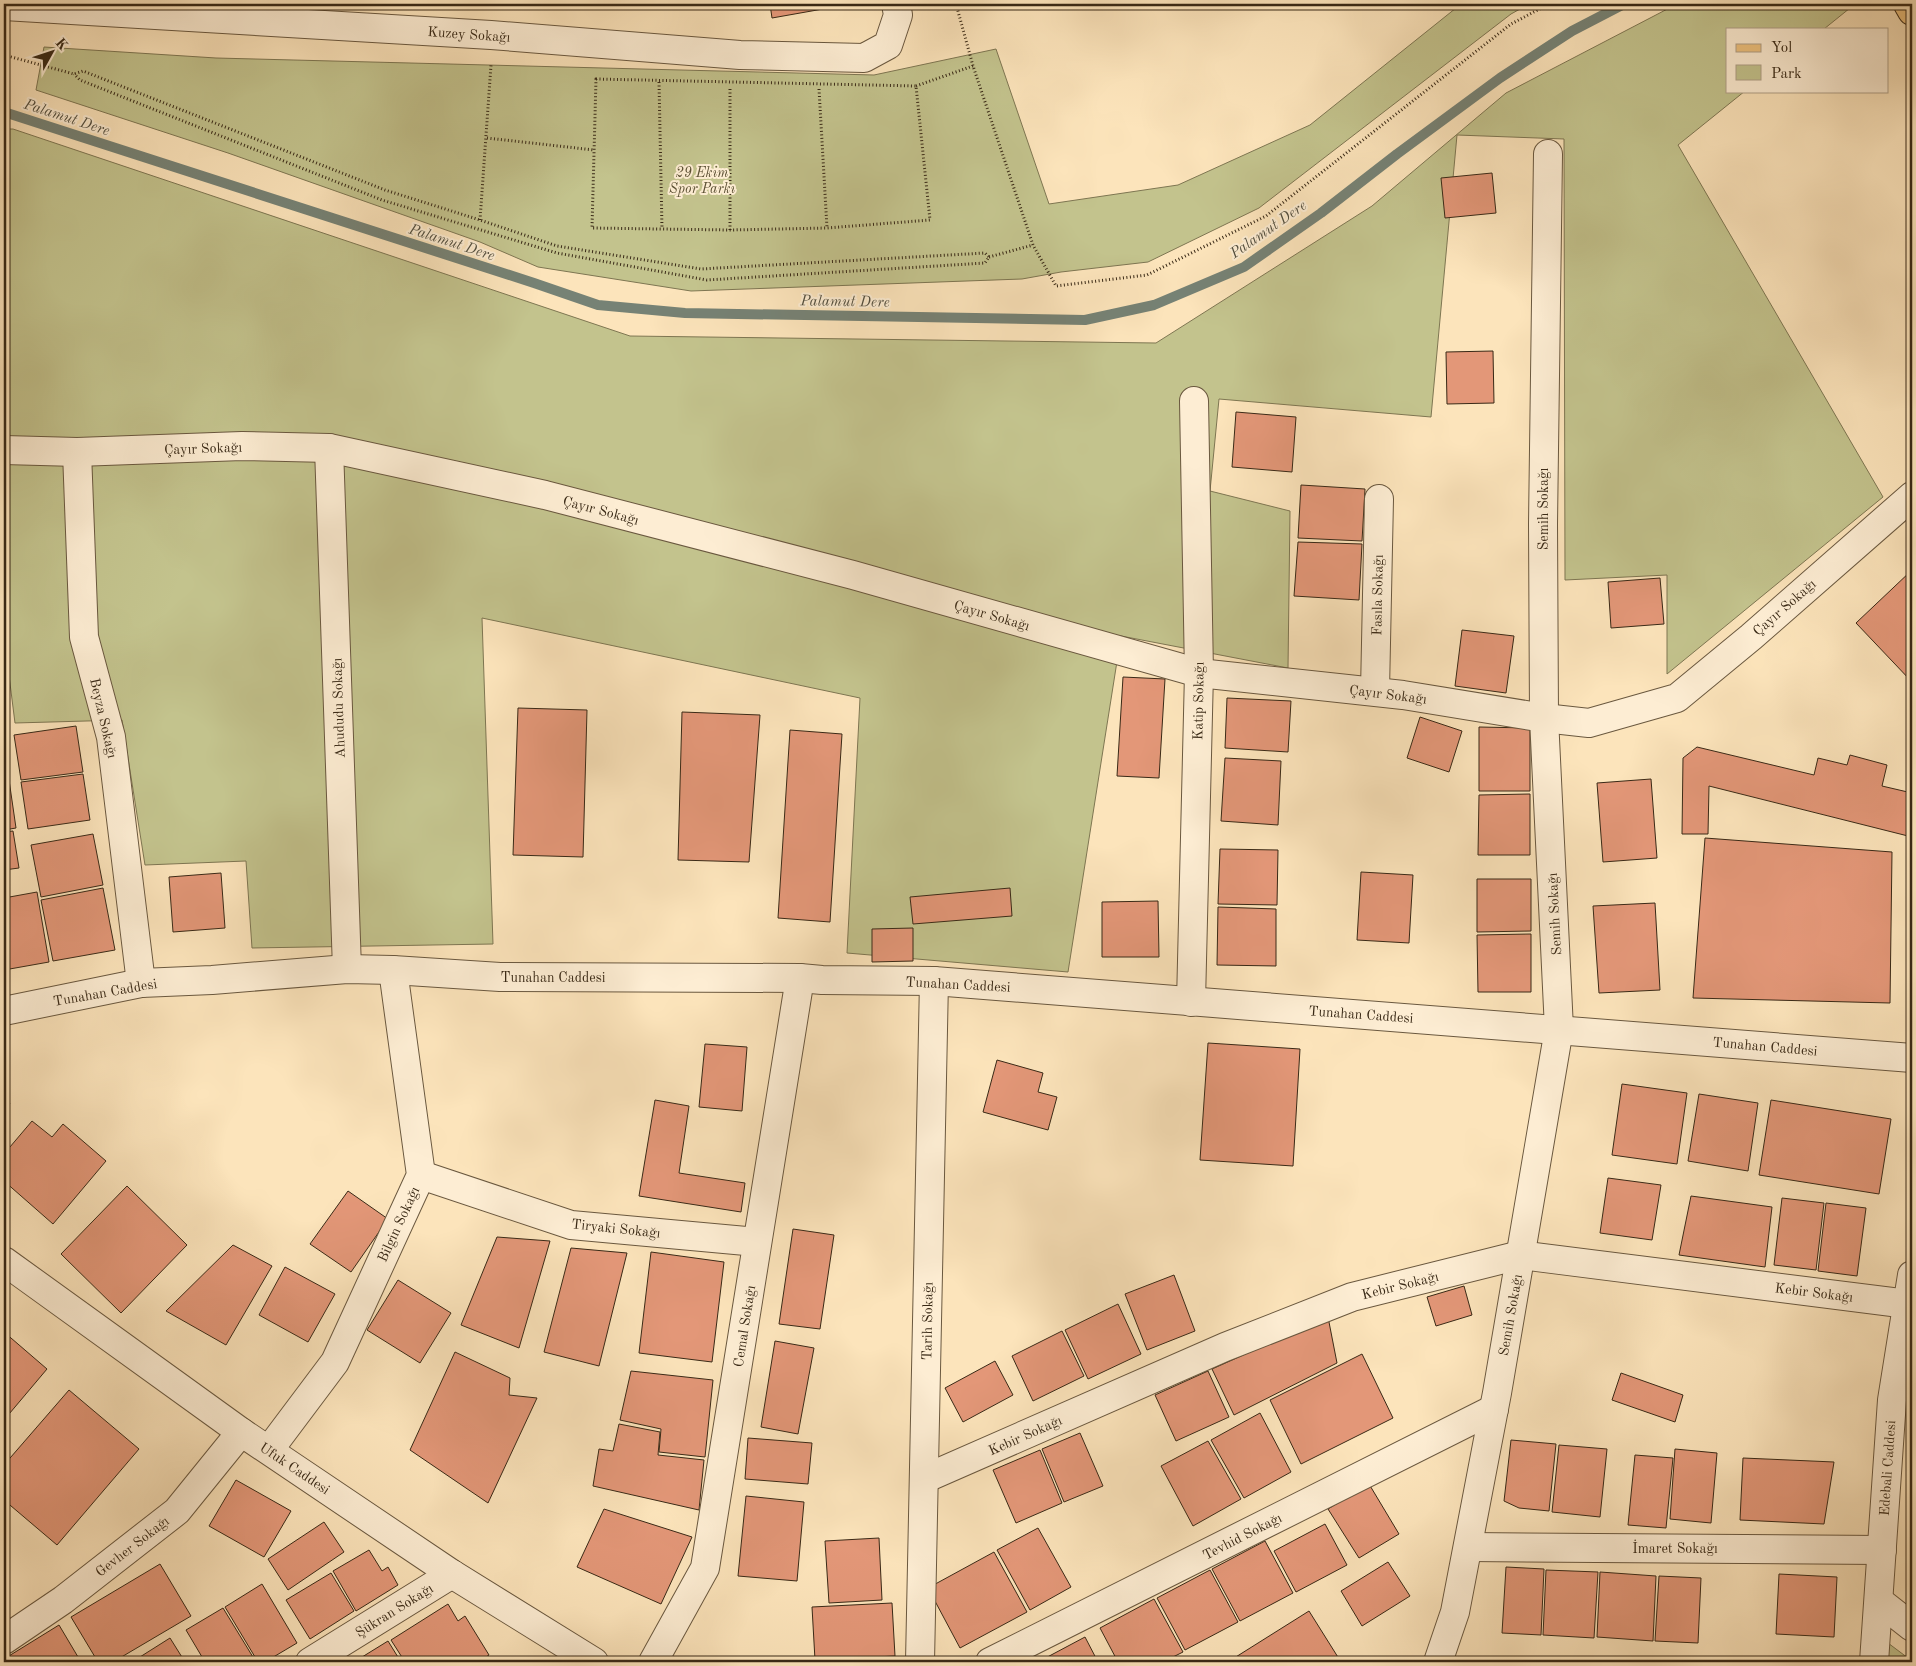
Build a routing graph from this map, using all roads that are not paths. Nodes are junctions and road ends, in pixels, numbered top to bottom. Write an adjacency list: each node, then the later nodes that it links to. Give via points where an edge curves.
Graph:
1 (896, 4): 3 (street, Kuzey Sokağı, via 898,15 888,45 864,58 740,54 491,35)
2 (1908, 4): 4 (main road)
3 (4, 6)
4 (1912, 10)
5 (1548, 154): 14 (street, Semih Sokağı)
6 (1194, 401): 12 (street, Katip Sokağı)
7 (329, 448): 9 (street, Çayır Sokağı, via 242,446); 12 (street, Çayır Sokağı, via 544,495 852,575); 15 (street, Ahududu Sokağı)
8 (4, 450): 9 (street, Çayır Sokağı)
9 (78, 452): 19 (street, Beyza Sokağı, via 84,637 111,737)
10 (1912, 496): 14 (street, Çayır Sokağı, via 1677,698 1589,723)
11 (1379, 498): 13 (street, Fasıla Sokağı)
12 (1199, 673): 13 (street, Çayır Sokağı); 20 (street, Katip Sokağı)
13 (1374, 692): 14 (street, Çayır Sokağı)
14 (1544, 718): 22 (street, Semih Sokağı)
15 (347, 968): 16 (street, Tunahan Caddesi); 19 (street, Tunahan Caddesi)
16 (393, 970): 17 (street, Tunahan Caddesi, via 500,977); 24 (street, Bilgin Sokağı)
17 (800, 978): 18 (street, Tunahan Caddesi); 25 (street, Cemal Sokağı)
18 (934, 981): 20 (street, Tunahan Caddesi); 33 (street, Tarih Sokağı)
19 (141, 983): 21 (street, Tunahan Caddesi)
20 (1191, 1002): 22 (street, Tunahan Caddesi)
21 (4, 1011)
22 (1559, 1029): 23 (street, Tunahan Caddesi); 26 (street, Semih Sokağı)
23 (1912, 1058)
24 (421, 1175): 25 (street, Tiryaki Sokağı, via 571,1224); 32 (street, Bilgin Sokağı, via 335,1362)
25 (757, 1242): 42 (street, Cemal Sokağı, via 705,1568)
26 (1520, 1255): 29 (street, Kebir Sokağı); 30 (street, Semih Sokağı); 33 (street, Kebir Sokağı, via 1352,1296 1225,1347)
27 (4, 1261): 31 (street, Ufuk Caddesi)
28 (1912, 1275): 29 (street, Edebali Caddesi)
29 (1908, 1304): 35 (street, Edebali Caddesi, via 1892,1400)
30 (1494, 1409): 34 (street, Semih Sokağı); 44 (street, Tevhid Sokağı)
31 (241, 1432): 32 (street, Ufuk Caddesi); 39 (street, Gevher Sokağı, via 177,1511 63,1600)
32 (269, 1450): 36 (street, Ufuk Caddesi)
33 (924, 1479): 43 (street, Tarih Sokağı)
34 (1468, 1547): 35 (street, İmaret Sokağı); 45 (street, Semih Sokağı, via 1456,1612)
35 (1882, 1550): 37 (street, Edebali Caddesi)
36 (452, 1574): 40 (street, Şükran Sokağı); 41 (street, Ufuk Caddesi)
37 (1879, 1601): 38 (street); 46 (street, Edebali Caddesi)
38 (1912, 1627)
39 (4, 1640)
40 (310, 1662)
41 (594, 1662)
42 (653, 1662)
43 (920, 1662)
44 (990, 1662)
45 (1438, 1662)
46 (1874, 1662)

